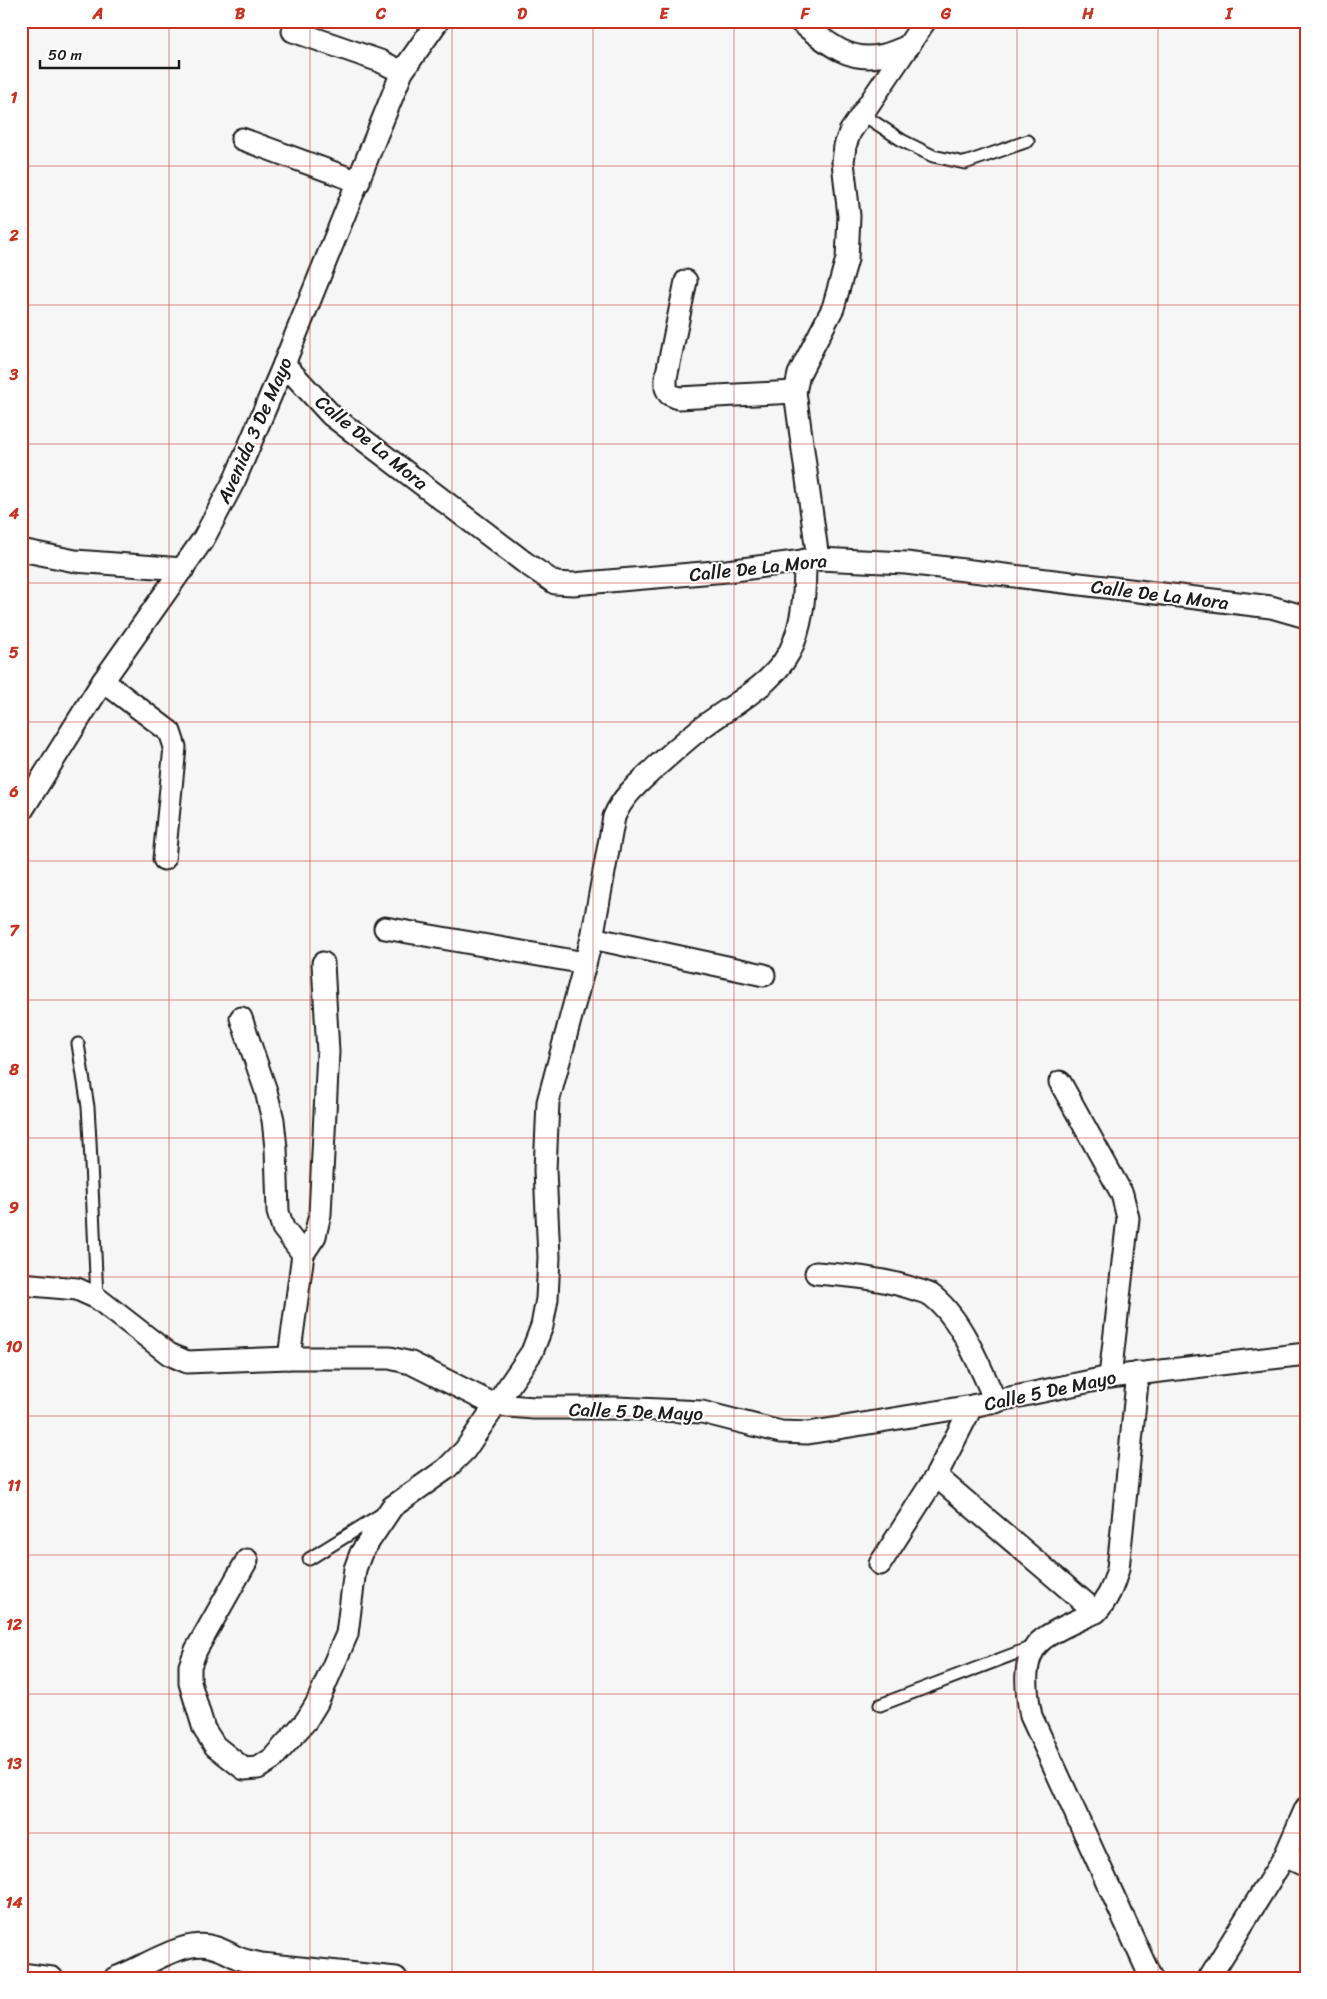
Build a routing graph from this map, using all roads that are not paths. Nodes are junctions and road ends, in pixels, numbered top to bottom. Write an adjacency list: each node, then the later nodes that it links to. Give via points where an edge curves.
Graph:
1 (438, 21): 6 (street, Avenida 3 De Mayo)
2 (799, 21): 5 (street, via 849,55 881,56)
3 (925, 21): 5 (street)
4 (293, 31): 6 (street)
5 (909, 46): 7 (street)
6 (402, 72): 10 (street, Avenida 3 De Mayo)
7 (862, 114): 9 (lane, via 933,156 965,163); 13 (street, via 850,132 843,162 849,216 845,268 833,308 799,374)
8 (242, 139): 10 (street)
9 (1028, 141)
10 (359, 182): 12 (street, Avenida 3 De Mayo)
11 (686, 281): 13 (street, via 666,378 669,394 678,398)
12 (284, 364): 15 (street, Calle De La Mora, via 331,415 555,583 727,571); 16 (street, Avenida 3 De Mayo, via 234,479 204,538)
13 (795, 392): 15 (street)
14 (21, 550): 16 (street, via 75,560)
15 (812, 559): 17 (street, Calle De La Mora, via 916,564 1271,607); 22 (street, via 794,643 777,671 669,755 633,787 619,806 611,830)
16 (183, 569): 18 (street, Avenida 3 De Mayo)
17 (1306, 616)
18 (103, 681): 19 (street, Avenida 3 De Mayo); 20 (street, via 170,732 174,747)
19 (21, 812)
20 (164, 859)
21 (385, 928): 23 (street)
22 (592, 938): 23 (street); 25 (street)
23 (585, 963): 38 (street, via 548,1102 545,1170 547,1299 542,1326 532,1352)
24 (323, 964): 29 (street, via 328,1052 320,1214 316,1236)
25 (764, 975)
26 (241, 1018): 29 (street, via 273,1120 278,1212 283,1228)
27 (78, 1044): 32 (lane, via 88,1107)
28 (1060, 1082): 36 (street, via 1122,1194 1128,1218)
29 (303, 1254): 34 (street)
30 (816, 1273): 37 (street, via 902,1284 930,1295 949,1313 969,1345)
31 (21, 1284): 32 (street, Calle 5 De Mayo, via 77,1288)
32 (96, 1298): 34 (street, Calle 5 De Mayo, via 169,1354 187,1362)
33 (1306, 1354): 35 (street, Calle 5 De Mayo)
34 (290, 1358): 38 (street, Calle 5 De Mayo, via 390,1358 412,1364)
35 (1138, 1373): 36 (street, Calle 5 De Mayo); 45 (street, via 1118,1569 1105,1603)
36 (1110, 1377): 37 (street, Calle 5 De Mayo)
37 (996, 1402): 39 (street, Calle 5 De Mayo)
38 (495, 1405): 39 (street, Calle 5 De Mayo, via 702,1412 781,1432 808,1433); 41 (street, via 465,1450 446,1469)
39 (972, 1406): 40 (street)
40 (936, 1476): 44 (street); 45 (street)
41 (392, 1507): 42 (lane); 43 (street, via 361,1553 355,1569 347,1634 317,1703 306,1721 272,1759 258,1768 244,1769 215,1746 204,1729 190,1683 190,1666)
42 (309, 1559)
43 (247, 1560)
44 (880, 1564)
45 (1096, 1612): 46 (street, via 1044,1638)
46 (1036, 1646): 47 (lane); 56 (street, via 1027,1675 1031,1716)
47 (880, 1705)
48 (1306, 1808): 49 (street)
49 (1284, 1856): 50 (street); 57 (street)
50 (1306, 1866)
51 (21, 1974): 53 (street)
52 (363, 1976): 54 (street, via 260,1964 213,1946 195,1945 176,1950); 55 (street)
53 (52, 1978)
54 (115, 1978)
55 (396, 1978)
56 (1151, 1978)
57 (1209, 1978)

